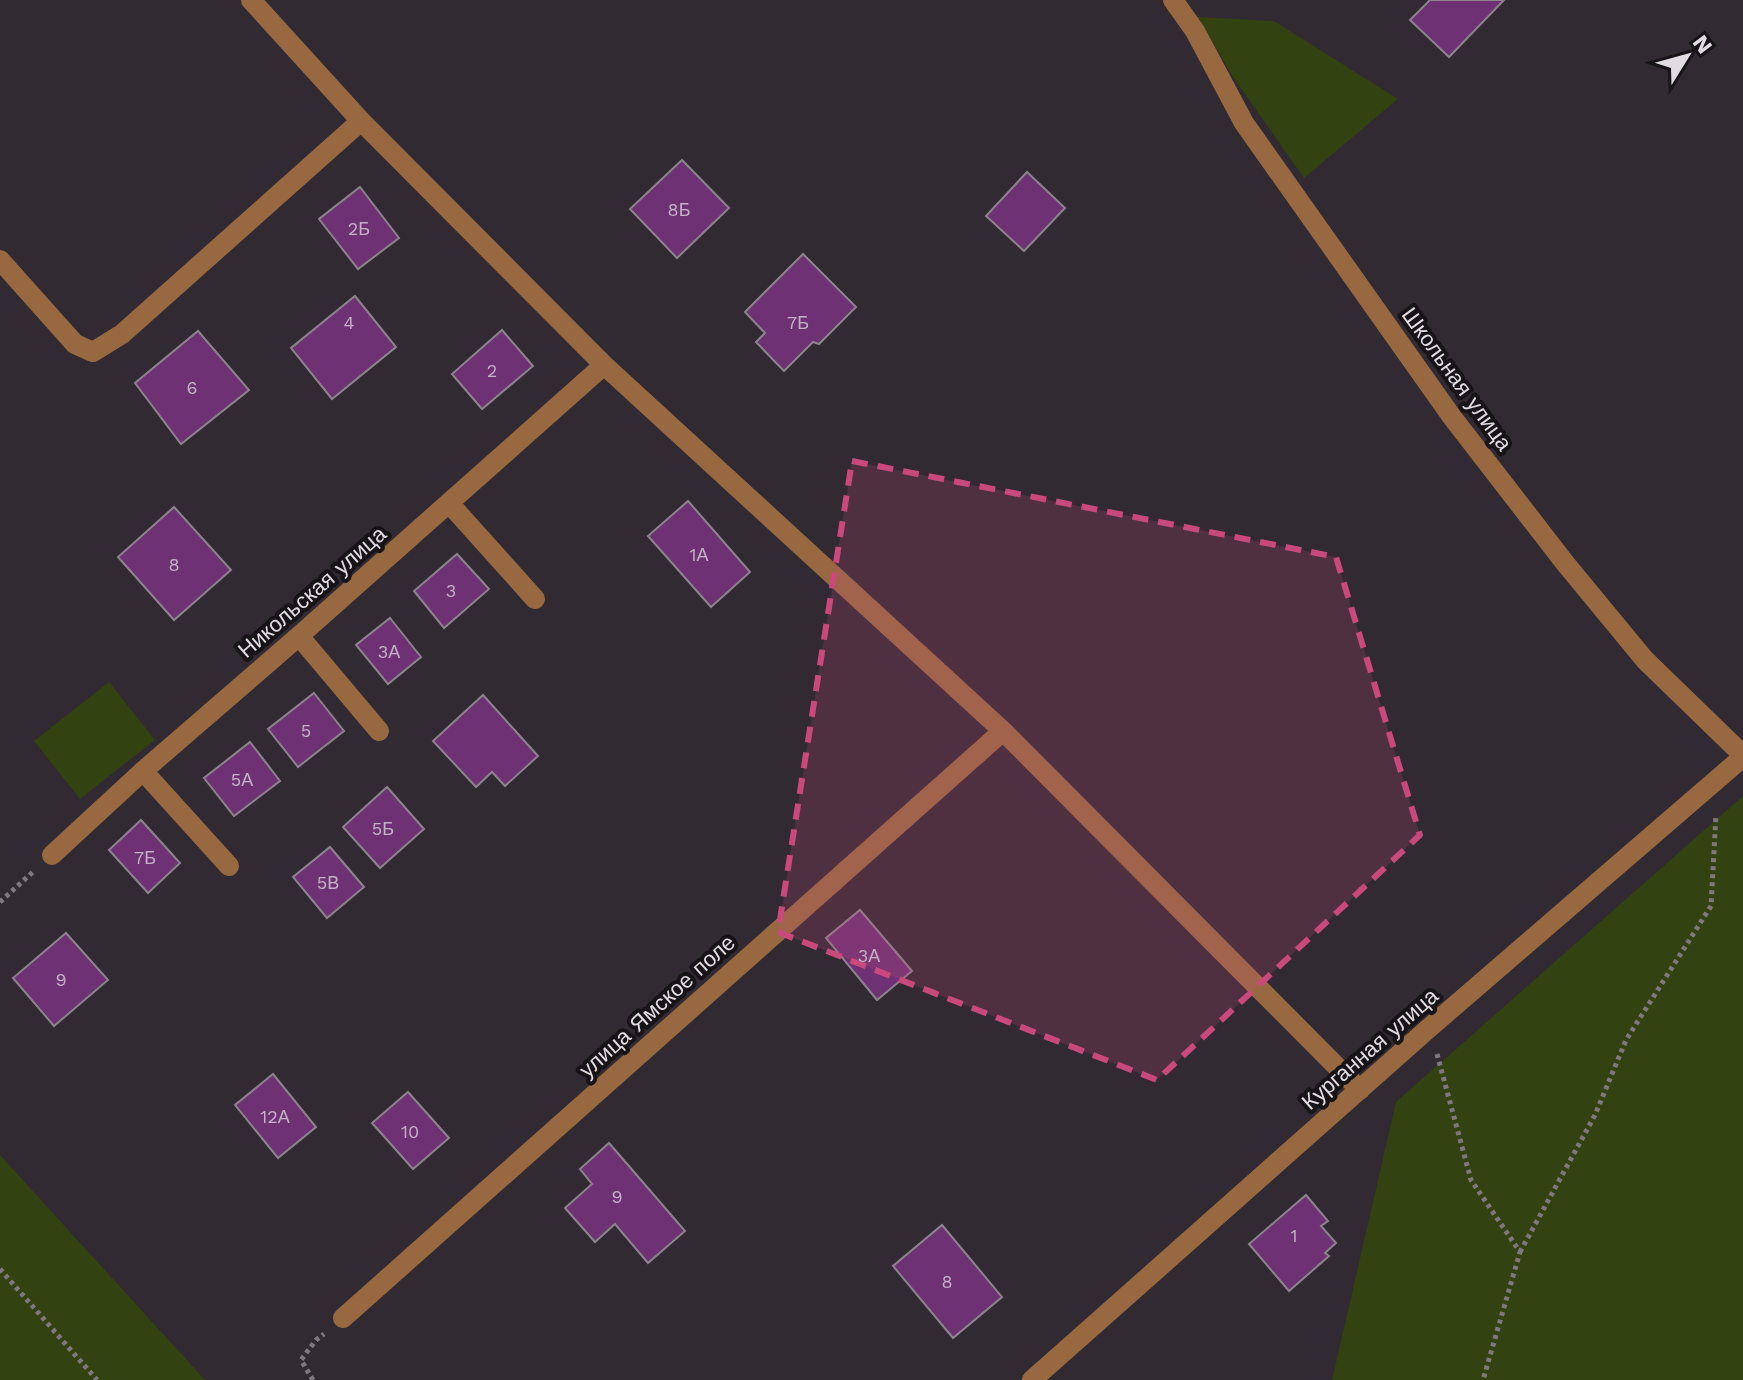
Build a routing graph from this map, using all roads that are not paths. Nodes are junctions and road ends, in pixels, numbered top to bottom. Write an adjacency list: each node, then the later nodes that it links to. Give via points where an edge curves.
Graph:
1 (251, 0): 3 (street)
2 (1173, 0): 11 (street, Школьная улица, via 1244,123 1452,417 1645,660)
3 (361, 121): 4 (street, via 122,334 93,352 75,344); 5 (street)
4 (0, 260)
5 (604, 365): 6 (street, Никольская улица); 10 (street)
6 (449, 503): 7 (street); 8 (street, Никольская улица)
7 (535, 599)
8 (299, 636): 9 (street); 12 (street, Никольская улица)
9 (379, 731)
10 (1003, 731): 15 (street); 16 (street, улица Ямское поле)
11 (1743, 756): 15 (street, Курганная улица)
12 (143, 771): 13 (street, Никольская улица); 14 (street)
13 (52, 855)
14 (229, 866)
15 (1360, 1090): 17 (street, Курганная улица)
16 (343, 1318)
17 (1032, 1380)

